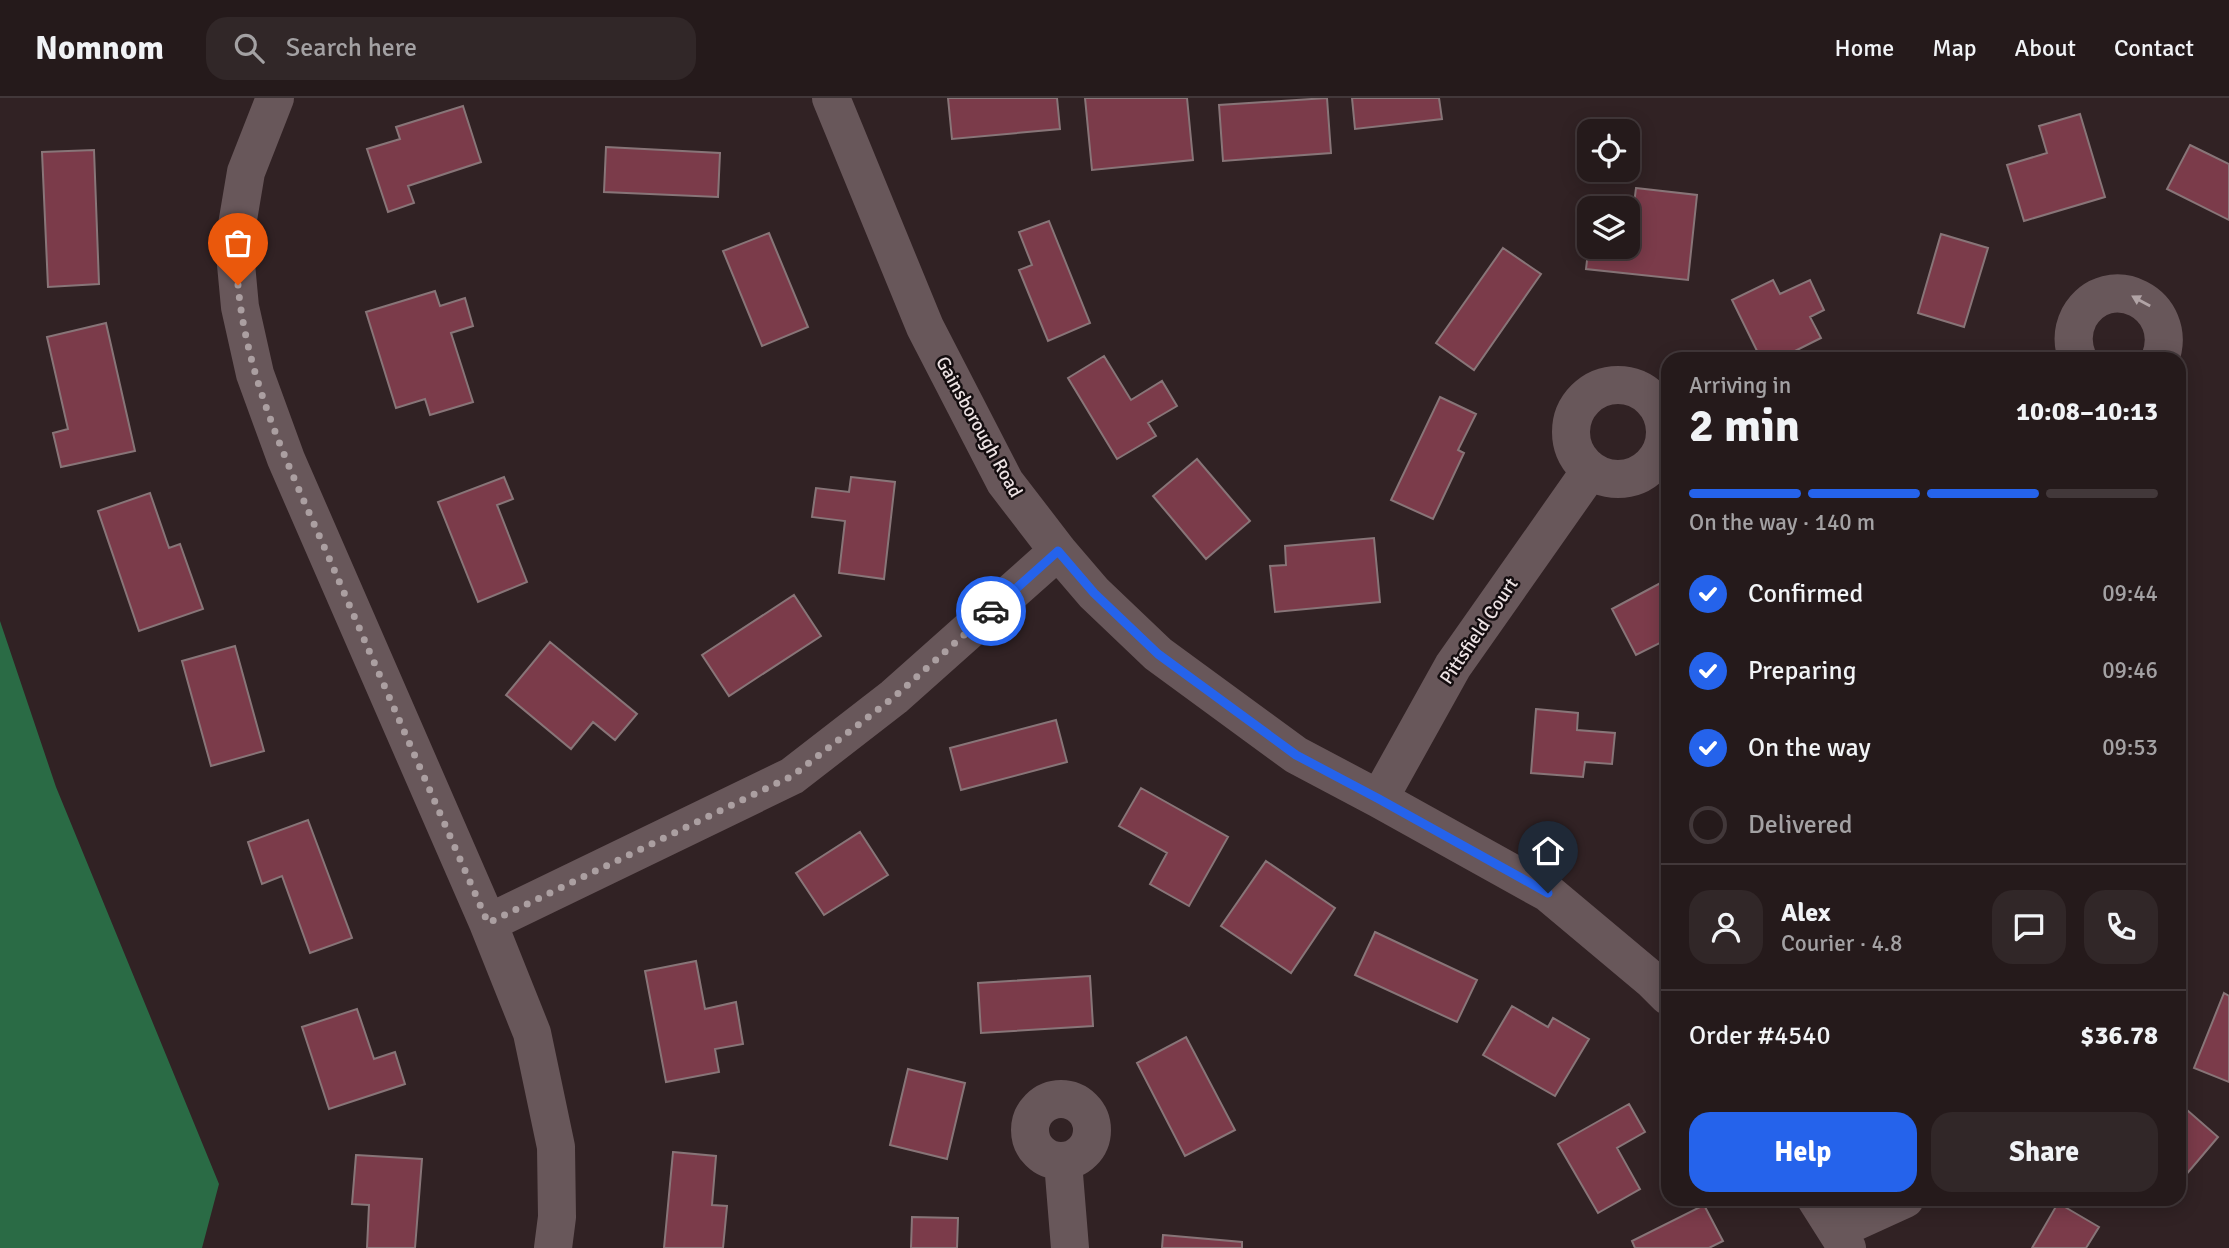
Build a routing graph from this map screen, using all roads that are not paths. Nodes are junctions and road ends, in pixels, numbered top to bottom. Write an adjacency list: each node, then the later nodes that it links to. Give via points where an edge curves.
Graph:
1 (275, 98): 8 (street, via 246,172 234,243 240,307 255,374 286,459)
2 (831, 98): 6 (street, Gainsborough Road, via 925,327 1005,482)
3 (2075, 352): 4 (street, one-way to 3, via 2164,329 2158,316 2149,305 2123,293 2095,300 2084,309 2073,335)
4 (2162, 352)
5 (1590, 471): 7 (street, Pittsfield Court, via 1453,666)
6 (1058, 551): 7 (street, Gainsborough Road, via 1158,654 1296,755); 8 (street, via 894,697 792,776)
7 (1379, 799): 9 (street, Gainsborough Road, via 1548,893)
8 (488, 923): 14 (street, via 532,1033 556,1147)
9 (1661, 989)
10 (1063, 1162): 15 (street)
11 (1821, 1206): 13 (street)
12 (1894, 1206): 13 (street)
13 (1842, 1239)
14 (553, 1248)
15 (1070, 1248)

